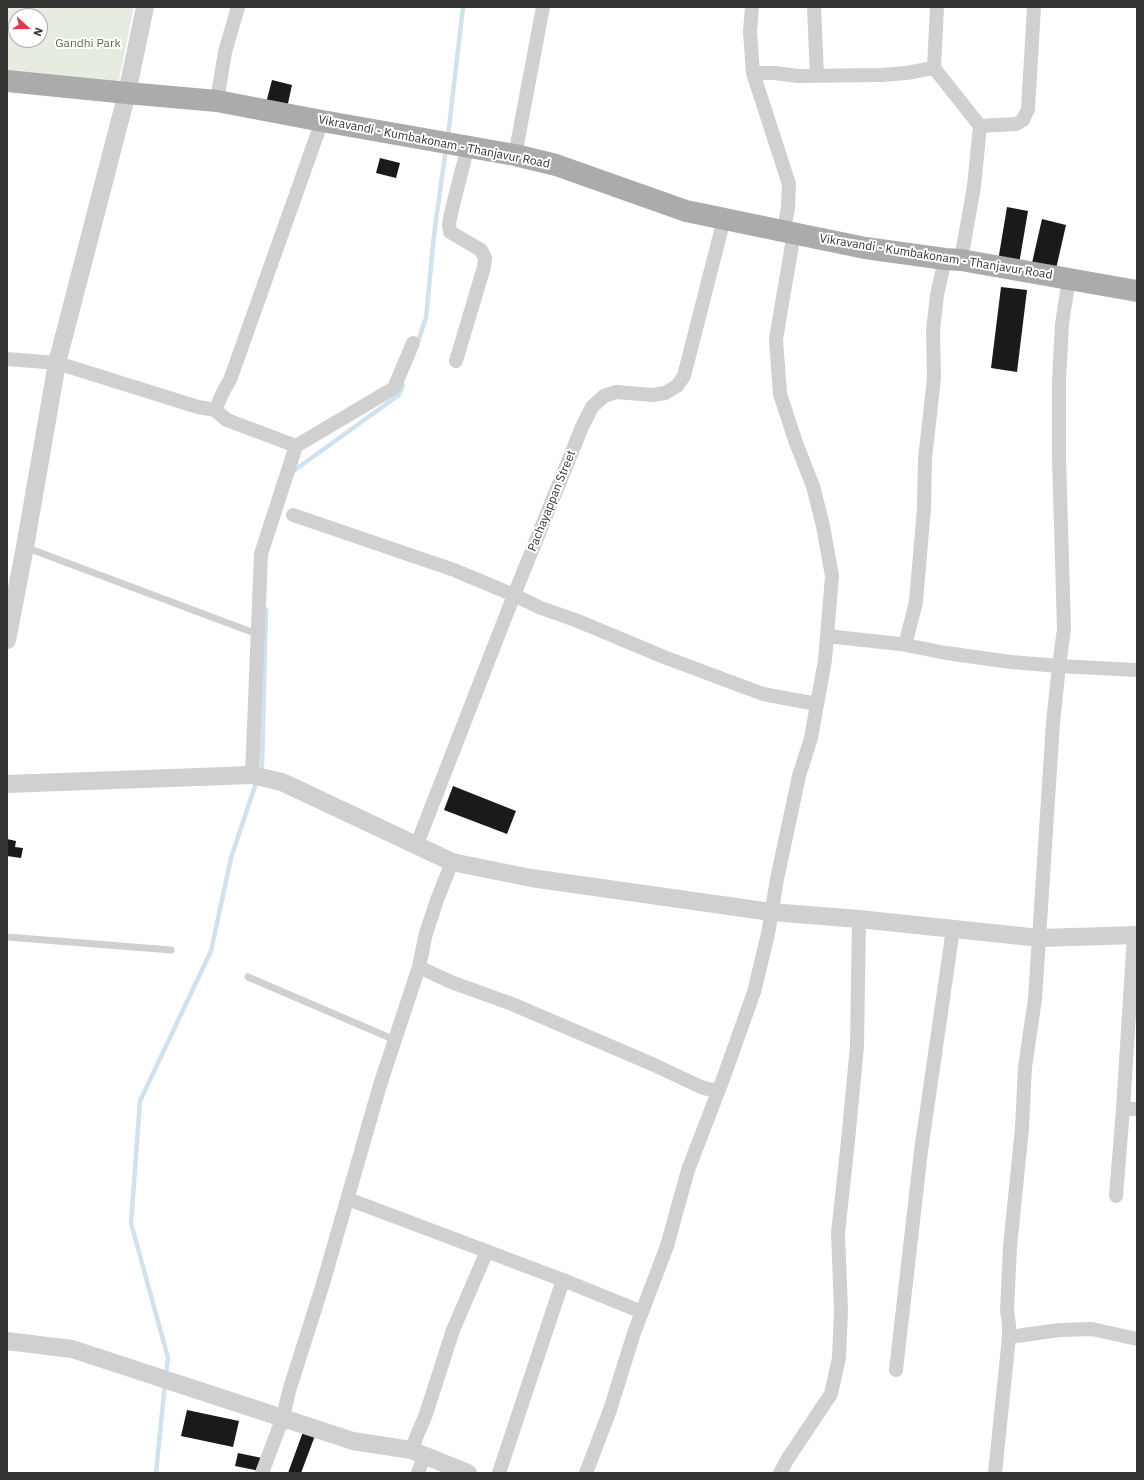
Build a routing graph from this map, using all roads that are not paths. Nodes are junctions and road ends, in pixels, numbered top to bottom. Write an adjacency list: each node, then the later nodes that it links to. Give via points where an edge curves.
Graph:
1 (145, 7): 12 (street)
2 (238, 7): 13 (street, via 225,52)
3 (542, 7): 17 (street)
4 (752, 7): 9 (street, via 750,32)
5 (814, 7): 10 (street)
6 (937, 7): 8 (street)
7 (1034, 7): 15 (street, via 1028,109 1023,120 1016,124)
8 (934, 68): 10 (street, via 900,73); 15 (street)
9 (754, 73): 10 (street); 19 (street, via 789,184)
10 (817, 76)
11 (7, 81): 12 (main road, Vikravandi - Kumbakonam - Thanjavur Road)
12 (127, 93): 13 (main road, Vikravandi - Kumbakonam - Thanjavur Road); 26 (street)
13 (217, 101): 14 (main road, Vikravandi - Kumbakonam - Thanjavur Road)
14 (322, 121): 16 (main road, Vikravandi - Kumbakonam - Thanjavur Road); 27 (street, via 230,380)
15 (980, 126): 20 (street, via 974,186)
16 (454, 144): 17 (main road, Vikravandi - Kumbakonam - Thanjavur Road); 25 (street, via 450,232 481,250 485,258)
17 (516, 155): 18 (main road, Vikravandi - Kumbakonam - Thanjavur Road, via 556,165 686,211)
18 (724, 219): 19 (main road, Vikravandi - Kumbakonam - Thanjavur Road); 31 (street, Pachayappan Street, via 684,376 677,386 665,393 653,395 616,392 604,396 592,408)
19 (789, 232): 20 (main road, Vikravandi - Kumbakonam - Thanjavur Road, via 865,248); 33 (street, via 776,339 780,394 813,486 823,526 832,576)
20 (953, 260): 21 (main road, Vikravandi - Kumbakonam - Thanjavur Road); 35 (street, via 937,295 933,331 934,378 925,459 924,508 916,602)
21 (1069, 278): 22 (main road, Vikravandi - Kumbakonam - Thanjavur Road); 36 (street, via 1062,324 1059,380 1064,629)
22 (1137, 291)
23 (413, 343): 28 (street, via 394,388)
24 (7, 359): 26 (street)
25 (456, 361)
26 (57, 363): 27 (street); 30 (street)
27 (215, 410): 28 (street, via 227,420)
28 (296, 446): 32 (street, via 261,554)
29 (293, 515): 31 (street, via 454,570)
30 (25, 547): 32 (lane); 34 (street)
31 (514, 595): 38 (street, via 664,657 763,694); 41 (street, Pachayappan Street)
32 (257, 634): 39 (street)
33 (827, 636): 35 (street); 38 (street)
34 (7, 640)
35 (905, 645): 36 (street, via 946,653)
36 (1059, 666): 37 (street); 48 (street, via 1048,793)
37 (1137, 670)
38 (817, 704): 43 (street, via 811,738 797,783)
39 (252, 775): 40 (street); 41 (street, via 282,782)
40 (7, 784)
41 (417, 844): 42 (street)
42 (452, 862): 43 (street, via 531,878); 50 (street, via 426,933)
43 (771, 912): 44 (street); 53 (street, via 754,992)
44 (859, 919): 45 (street); 72 (street, via 857,1046 838,1233 841,1311 839,1358 831,1394)
45 (953, 929): 48 (street); 64 (street, via 920,1151)
46 (1135, 935): 48 (street); 54 (street)
47 (7, 937): 49 (lane)
48 (1040, 938): 61 (street, via 1010,1247 1007,1310)
49 (171, 950)
50 (419, 967): 52 (street); 53 (street, via 652,1064 701,1088)
51 (248, 977): 52 (lane)
52 (395, 1040): 57 (street)
53 (718, 1092): 60 (street, via 688,1170 667,1246)
54 (1123, 1109): 55 (street); 56 (street)
55 (1137, 1109)
56 (1116, 1196)
57 (348, 1199): 58 (street); 65 (street)
58 (487, 1251): 59 (street); 66 (street, via 454,1330 426,1414)
59 (563, 1280): 60 (street); 70 (street)
60 (642, 1312): 71 (street)
61 (1009, 1331): 62 (street, via 1092,1329); 73 (street)
62 (1137, 1339)
63 (7, 1341): 65 (street, via 72,1349)
64 (896, 1370)
65 (283, 1417): 66 (street, via 352,1441); 67 (street)
66 (418, 1453): 68 (street); 69 (street)
67 (262, 1473)
68 (418, 1473)
69 (468, 1473)
70 (499, 1473)
71 (586, 1473)
72 (780, 1473)
73 (995, 1473)

